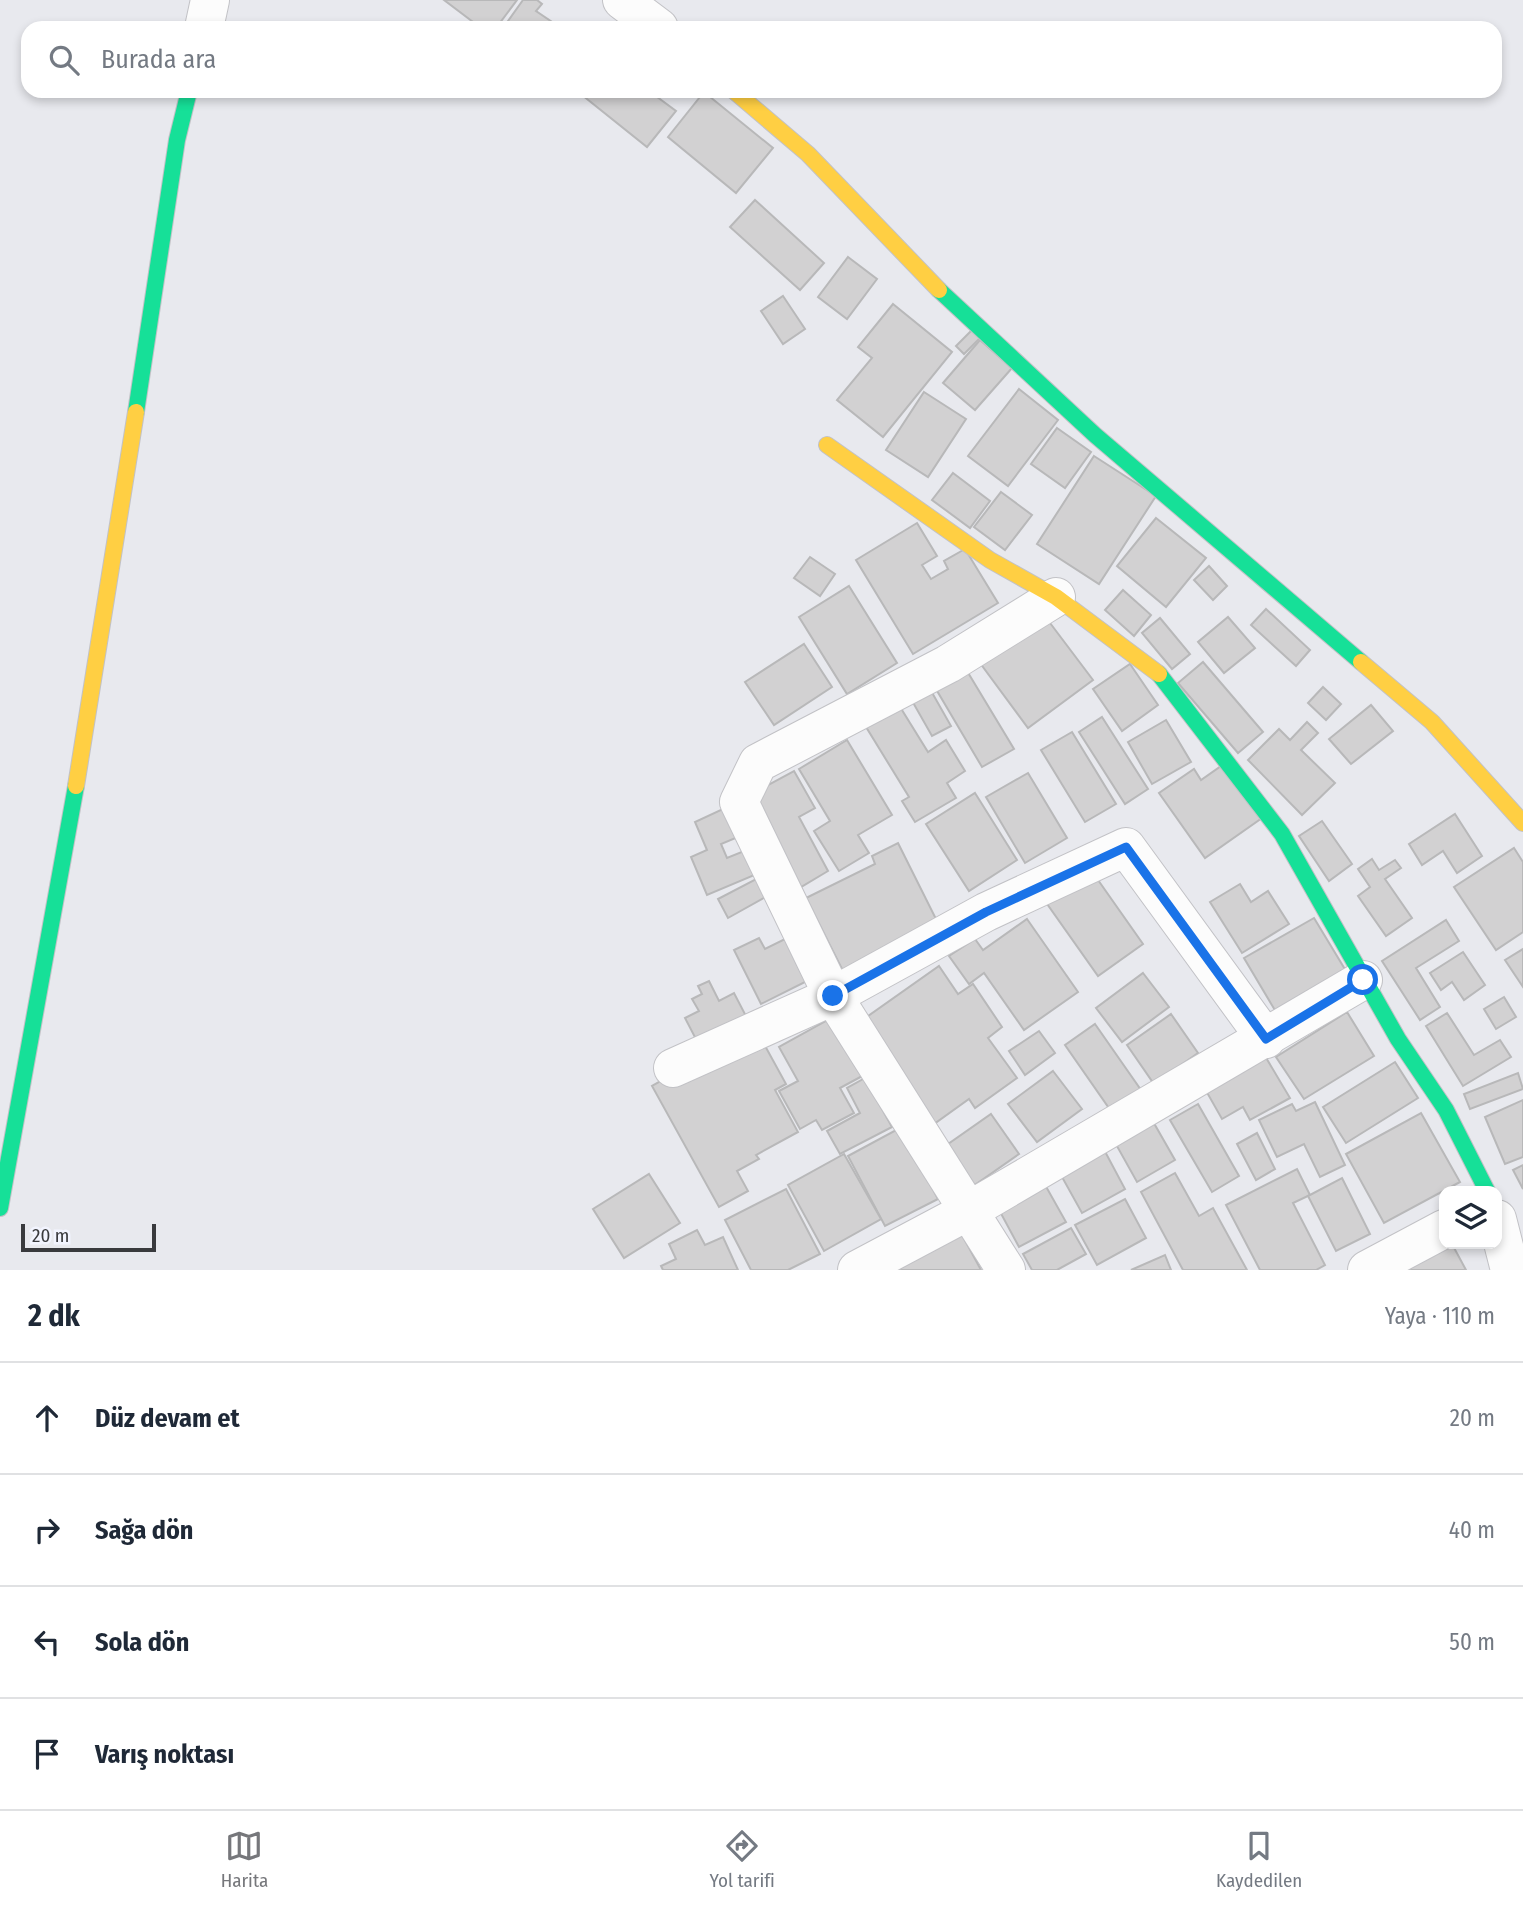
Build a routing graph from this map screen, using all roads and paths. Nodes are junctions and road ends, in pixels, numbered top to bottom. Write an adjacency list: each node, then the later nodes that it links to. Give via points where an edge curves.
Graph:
1 (211, 0): 3 (street)
2 (622, 0): 4 (street)
3 (206, 21)
4 (650, 21)
5 (187, 98): 15 (street, via 177,140 96,674)
6 (742, 98): 9 (street, via 808,154 953,305 1095,435 1432,722)
7 (828, 445): 8 (street, via 990,560)
8 (1056, 597): 10 (street, via 1157,672 1282,834); 11 (street, via 948,664 758,763 739,802)
9 (1523, 823)
10 (1363, 980): 12 (street); 14 (street, via 1446,1110)
11 (833, 996): 12 (street, via 986,912 1126,847); 13 (street); 16 (street)
12 (1266, 1039): 16 (street)
13 (673, 1068)
14 (1484, 1186)
15 (0, 1208)
16 (970, 1210): 19 (street); 20 (street)
17 (1439, 1232): 21 (street)
18 (1502, 1239): 22 (street)
19 (857, 1270)
20 (1006, 1270)
21 (1367, 1270)
22 (1510, 1270)

